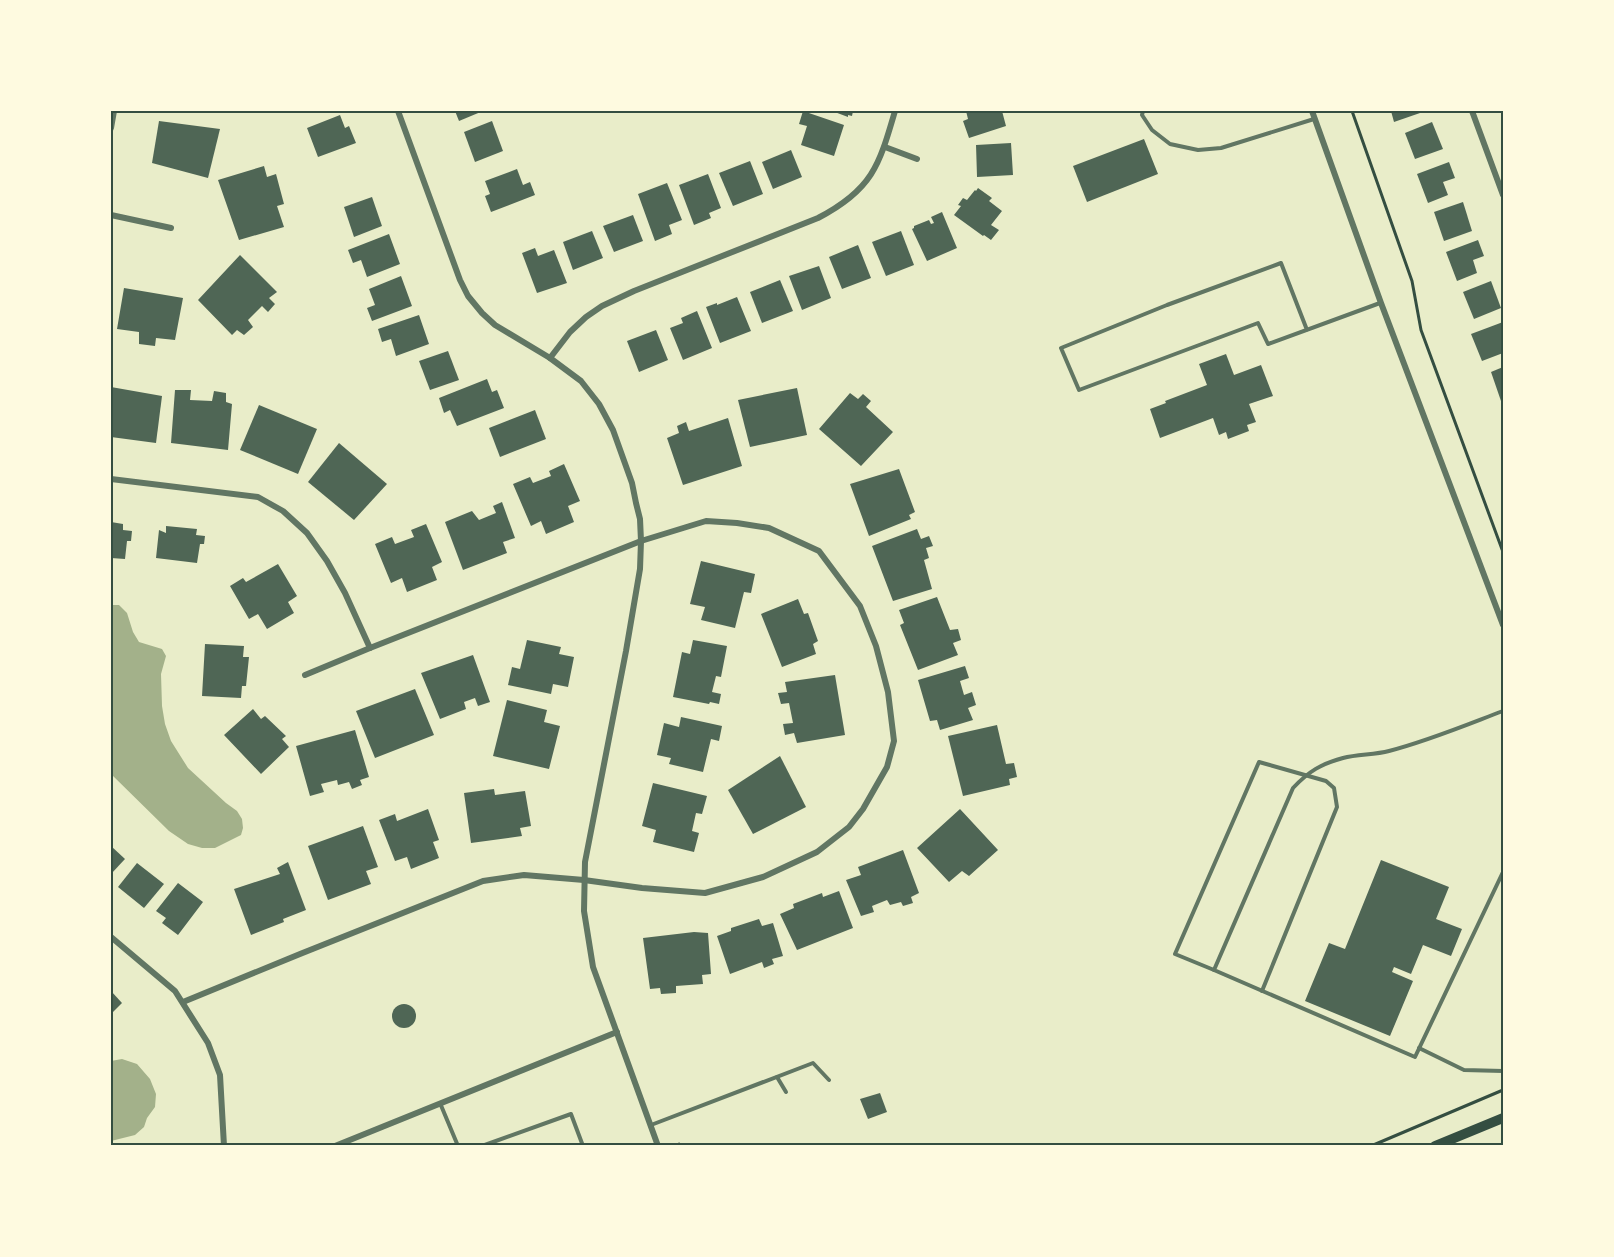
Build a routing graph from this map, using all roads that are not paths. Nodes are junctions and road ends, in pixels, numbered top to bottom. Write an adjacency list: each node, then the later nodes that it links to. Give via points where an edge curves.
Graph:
1 (114, 111): 8 (street)
2 (398, 111): 16 (street, via 468,296 495,325)
3 (895, 111): 9 (street)
4 (1143, 111): 7 (lane, via 1152,130 1170,144 1198,150 1221,148)
5 (1312, 111): 7 (street)
6 (1472, 111): 11 (street)
7 (1314, 119): 14 (street)
8 (111, 128)
9 (885, 147): 10 (street); 16 (street, via 871,176 839,207 602,306 570,332)
10 (917, 159)
11 (1503, 195)
12 (111, 215): 13 (street)
13 (171, 228)
14 (1381, 303): 15 (lane); 19 (street)
15 (1307, 330): 15 (lane, via 1268,344 1258,323 1079,390 1061,348 1281,263)
16 (550, 358): 18 (street, via 581,381 613,430 632,483)
17 (111, 479): 20 (street, via 258,497 283,511 307,533 327,561)
18 (641, 541): 20 (street); 25 (street, via 636,596); 25 (street, via 706,521 769,528 819,551 860,606 876,646 888,692 894,741 887,767 849,827 817,852 763,877 705,893)
19 (1503, 625)
20 (370, 648): 21 (street)
21 (305, 675)
22 (1503, 711): 23 (lane, via 1388,752 1344,758)
23 (1305, 775): 27 (lane, via 1293,788); 27 (lane, via 1259,762 1175,954); 28 (lane, via 1326,781 1334,788 1337,807)
24 (1503, 872): 31 (lane)
25 (584, 880): 29 (street, via 524,875 483,881); 30 (street, via 584,911 593,967)
26 (111, 937): 29 (street)
27 (1214, 970): 28 (lane)
28 (1262, 991): 31 (lane, via 1415,1057)
29 (183, 1002): 39 (street, via 208,1043 220,1075)
30 (617, 1032): 36 (street); 38 (street)
31 (1419, 1048): 32 (lane, via 1464,1070)
32 (1503, 1071)
33 (777, 1077): 34 (lane, via 813,1063); 35 (lane); 38 (lane)
34 (829, 1080)
35 (786, 1092)
36 (440, 1103): 40 (street); 41 (lane)
37 (1503, 1118): 45 (main road)
38 (651, 1125): 44 (street)
39 (224, 1146)
40 (335, 1146)
41 (458, 1146)
42 (482, 1146): 43 (lane, via 571,1114)
43 (583, 1146)
44 (658, 1146)
45 (1435, 1146)

